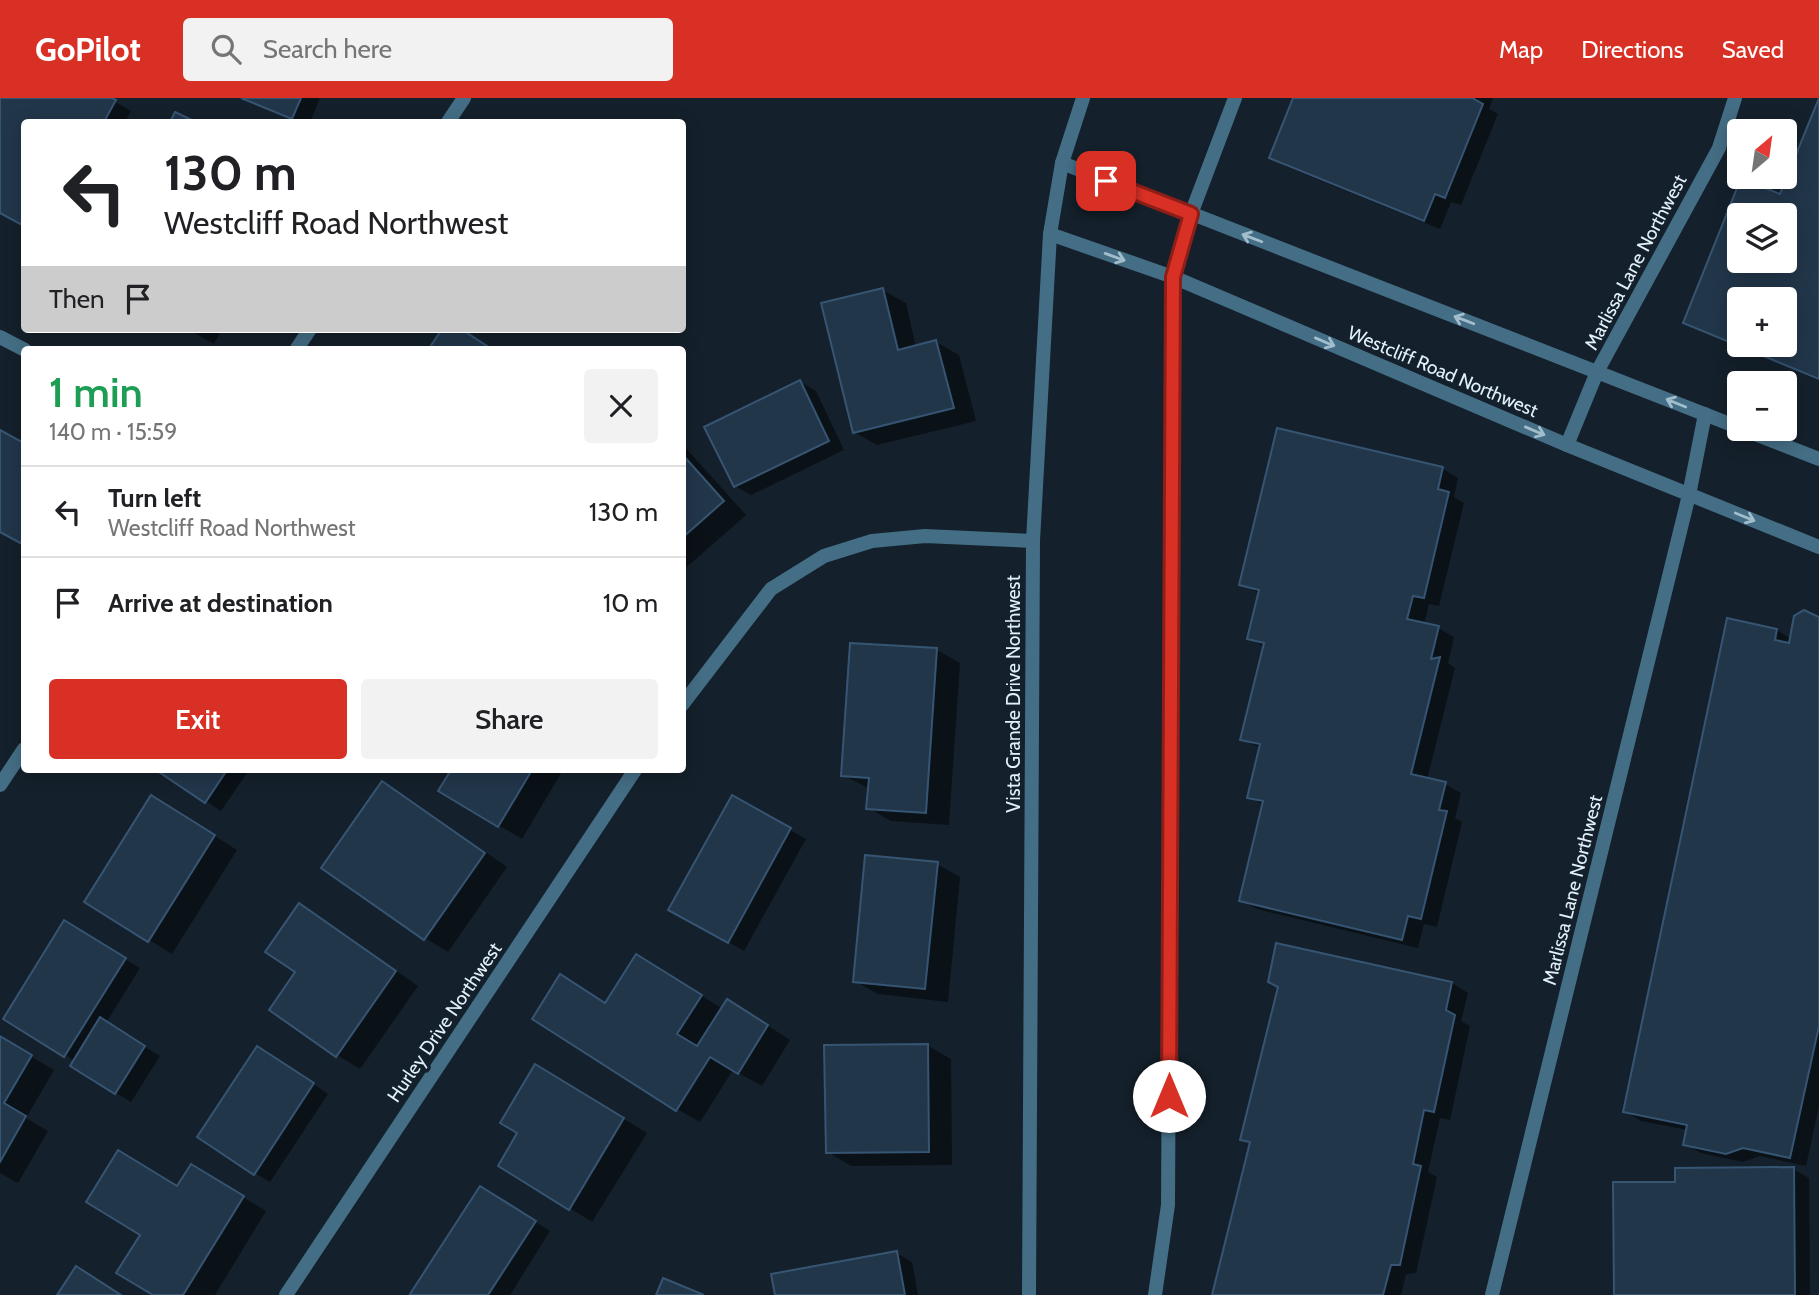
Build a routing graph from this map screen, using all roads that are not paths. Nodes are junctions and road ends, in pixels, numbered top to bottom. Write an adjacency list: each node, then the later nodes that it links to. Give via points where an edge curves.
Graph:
1 (464, 98): 5 (street)
2 (1083, 98): 6 (street, Vista Grande Drive Northwest)
3 (1235, 98): 7 (street)
4 (1735, 98): 12 (street, Marlissa Lane Northwest, via 1719,148)
5 (450, 119)
6 (1062, 163): 7 (street); 8 (street, Vista Grande Drive Northwest)
7 (1191, 214): 9 (street); 12 (street, one-way to 7)
8 (1050, 234): 9 (street, Westcliff Road Northwest, one-way to 9); 19 (street, Vista Grande Drive Northwest)
9 (1173, 277): 16 (street, Westcliff Road Northwest, one-way to 16); 27 (street, via 1168,1205)
10 (0, 337): 11 (street)
11 (21, 348)
12 (1597, 372): 13 (street, one-way to 12); 16 (street, Marlissa Lane Northwest)
13 (1705, 414): 14 (street); 18 (street, Marlissa Lane Northwest)
14 (1727, 423)
15 (1774, 441): 17 (street)
16 (1567, 445): 18 (street, Westcliff Road Northwest)
17 (1819, 459)
18 (1689, 495): 20 (street, Westcliff Road Northwest, one-way to 20); 28 (street, Marlissa Lane Northwest)
19 (1033, 541): 21 (street, via 925,536 872,541 824,556 771,589); 26 (street, Vista Grande Drive Northwest)
20 (1819, 547)
21 (686, 700)
22 (21, 754): 24 (street)
23 (633, 773): 25 (street, Hurley Drive Northwest)
24 (0, 785)
25 (286, 1295)
26 (1029, 1295)
27 (1155, 1295)
28 (1492, 1295)

